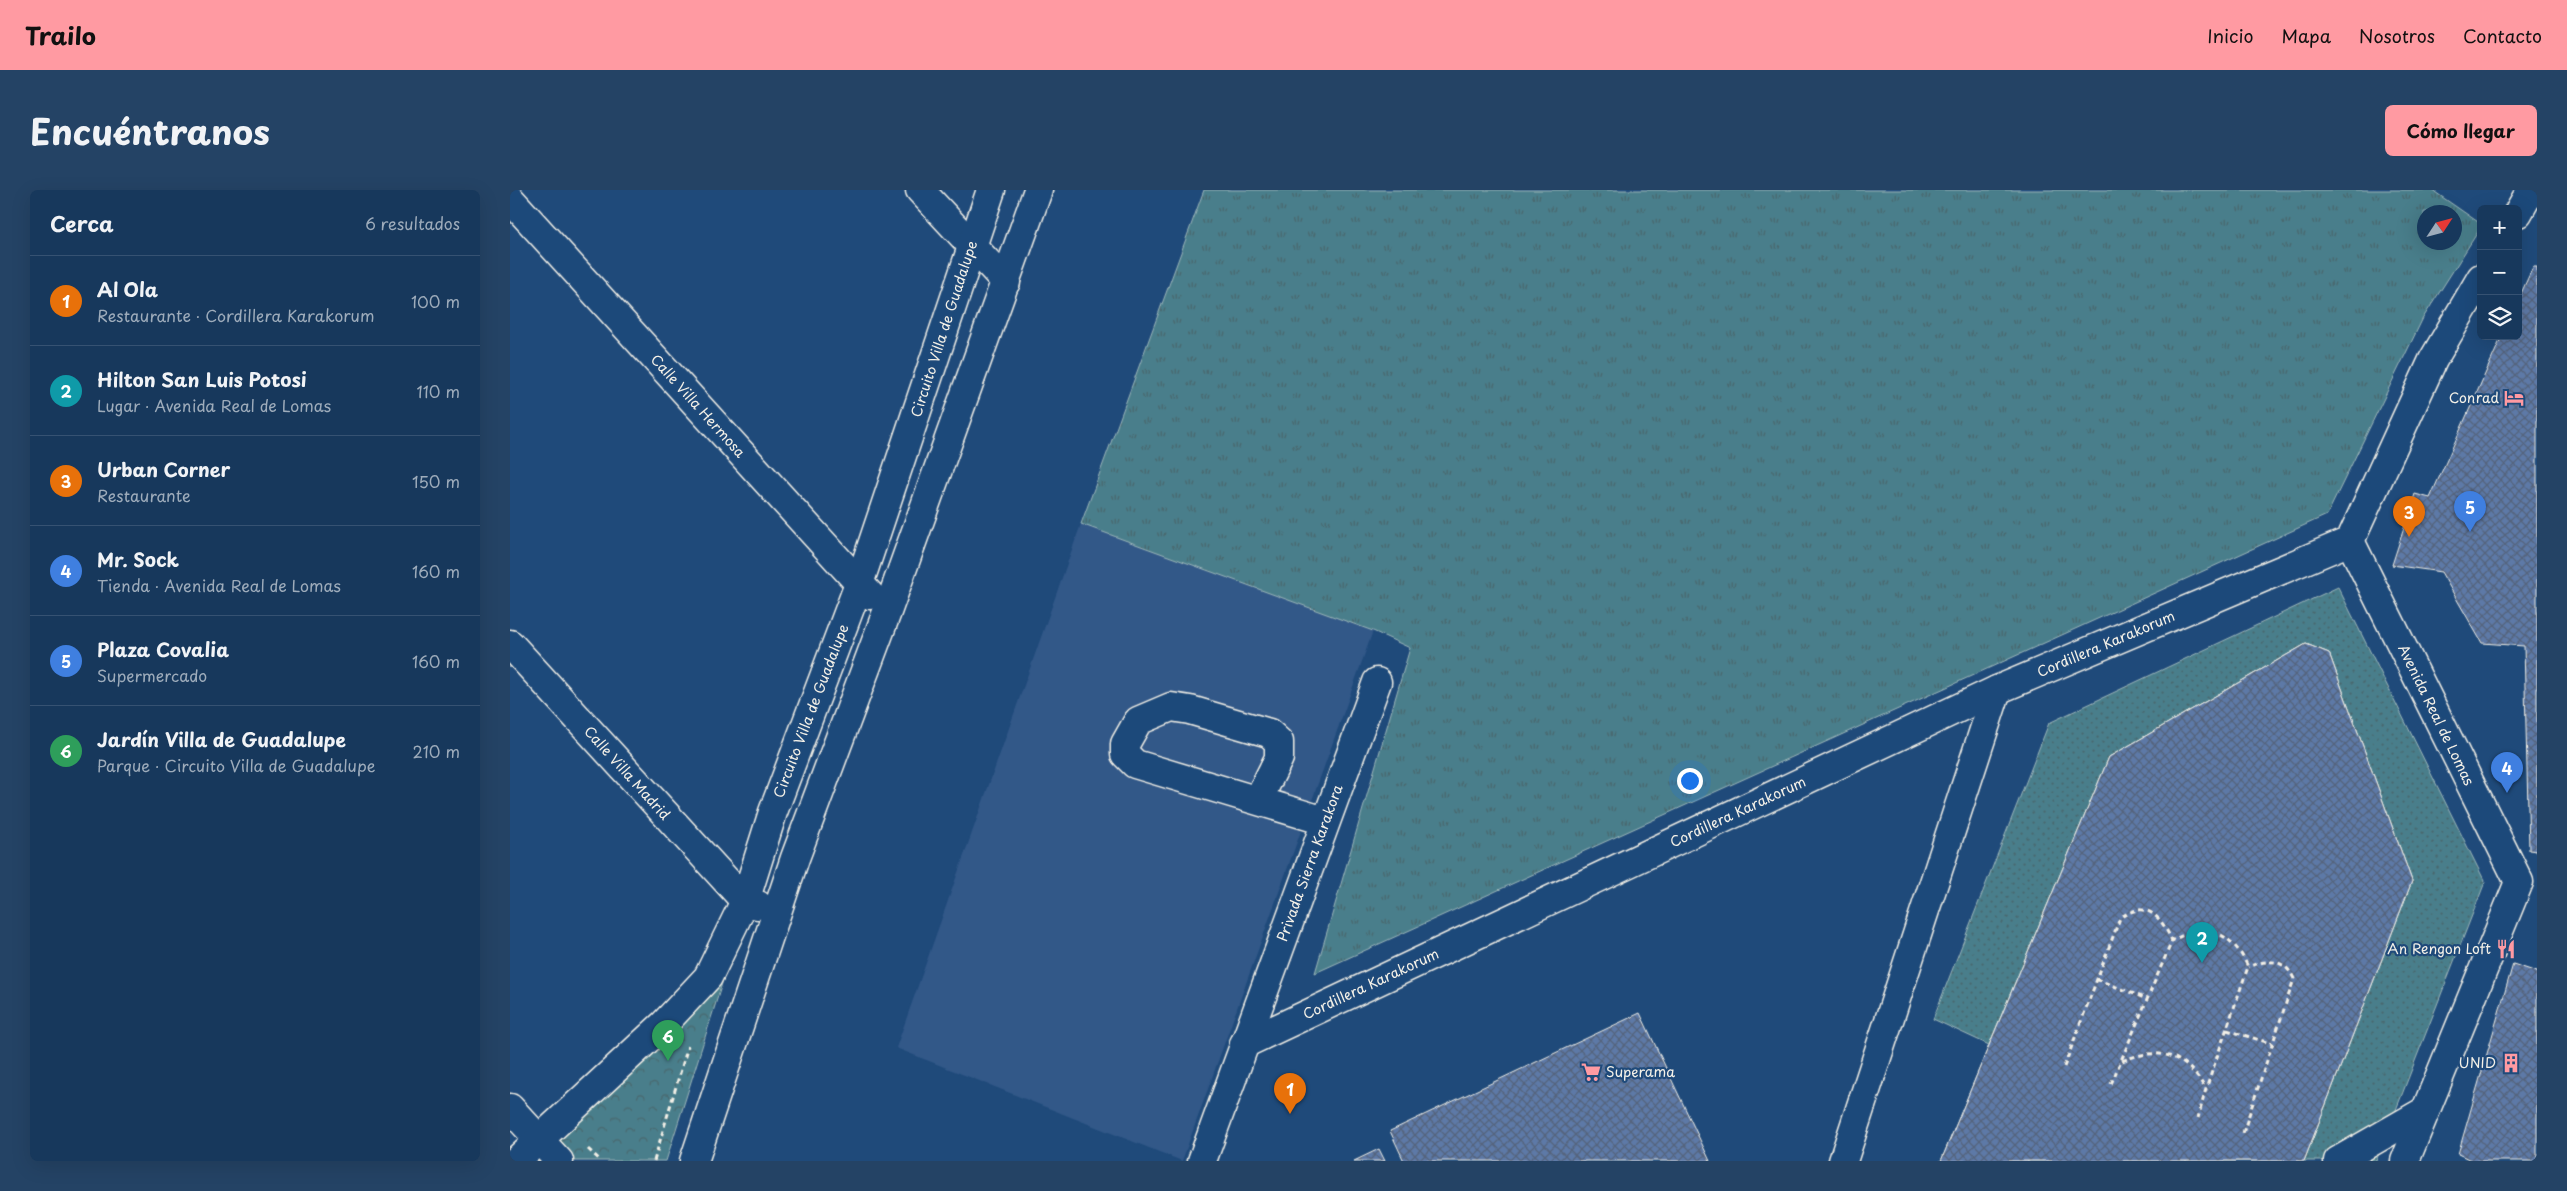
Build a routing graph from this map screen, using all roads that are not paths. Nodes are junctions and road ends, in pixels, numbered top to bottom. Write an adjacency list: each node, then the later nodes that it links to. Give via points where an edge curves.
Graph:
1 (920, 190): 5 (street)
2 (991, 190): 5 (street, Circuito Villa de Guadalupe)
3 (1038, 190): 6 (street)
4 (510, 199): 9 (street, Calle Villa Hermosa)
5 (971, 245): 6 (street); 9 (street, Circuito Villa de Guadalupe)
6 (1006, 282): 10 (street)
7 (2477, 285): 8 (street, via 2433,360)
8 (2350, 541): 13 (street, Cordillera Karakorum); 20 (street, Avenida Real de Lomas, via 2518,882)
9 (859, 584): 10 (street, Calle Villa Hermosa); 16 (street, Circuito Villa de Guadalupe, via 773,812)
10 (887, 612): 17 (street, via 795,858)
11 (510, 644): 16 (street, Calle Villa Madrid)
12 (1377, 682): 15 (street, Privada Sierra Karakora)
13 (1997, 690): 18 (street, Cordillera Karakorum); 26 (street)
14 (1258, 800): 14 (street, via 1135,764 1125,754 1125,744 1138,722 1171,707 1269,733 1279,742 1279,758); 15 (street)
15 (1325, 821): 18 (street, Privada Sierra Karakora)
16 (745, 901): 17 (street); 21 (street, Circuito Villa de Guadalupe, via 708,977 663,1025)
17 (779, 912): 24 (street)
18 (1244, 1044): 25 (street)
19 (510, 1108): 21 (street)
20 (2425, 1111): 27 (street); 28 (street, Avenida Real de Lomas)
21 (539, 1139): 22 (street, Circuito Villa de Guadalupe); 23 (street)
22 (516, 1161)
23 (559, 1161)
24 (694, 1161)
25 (1202, 1161)
26 (1843, 1161)
27 (2338, 1161)
28 (2405, 1161)

